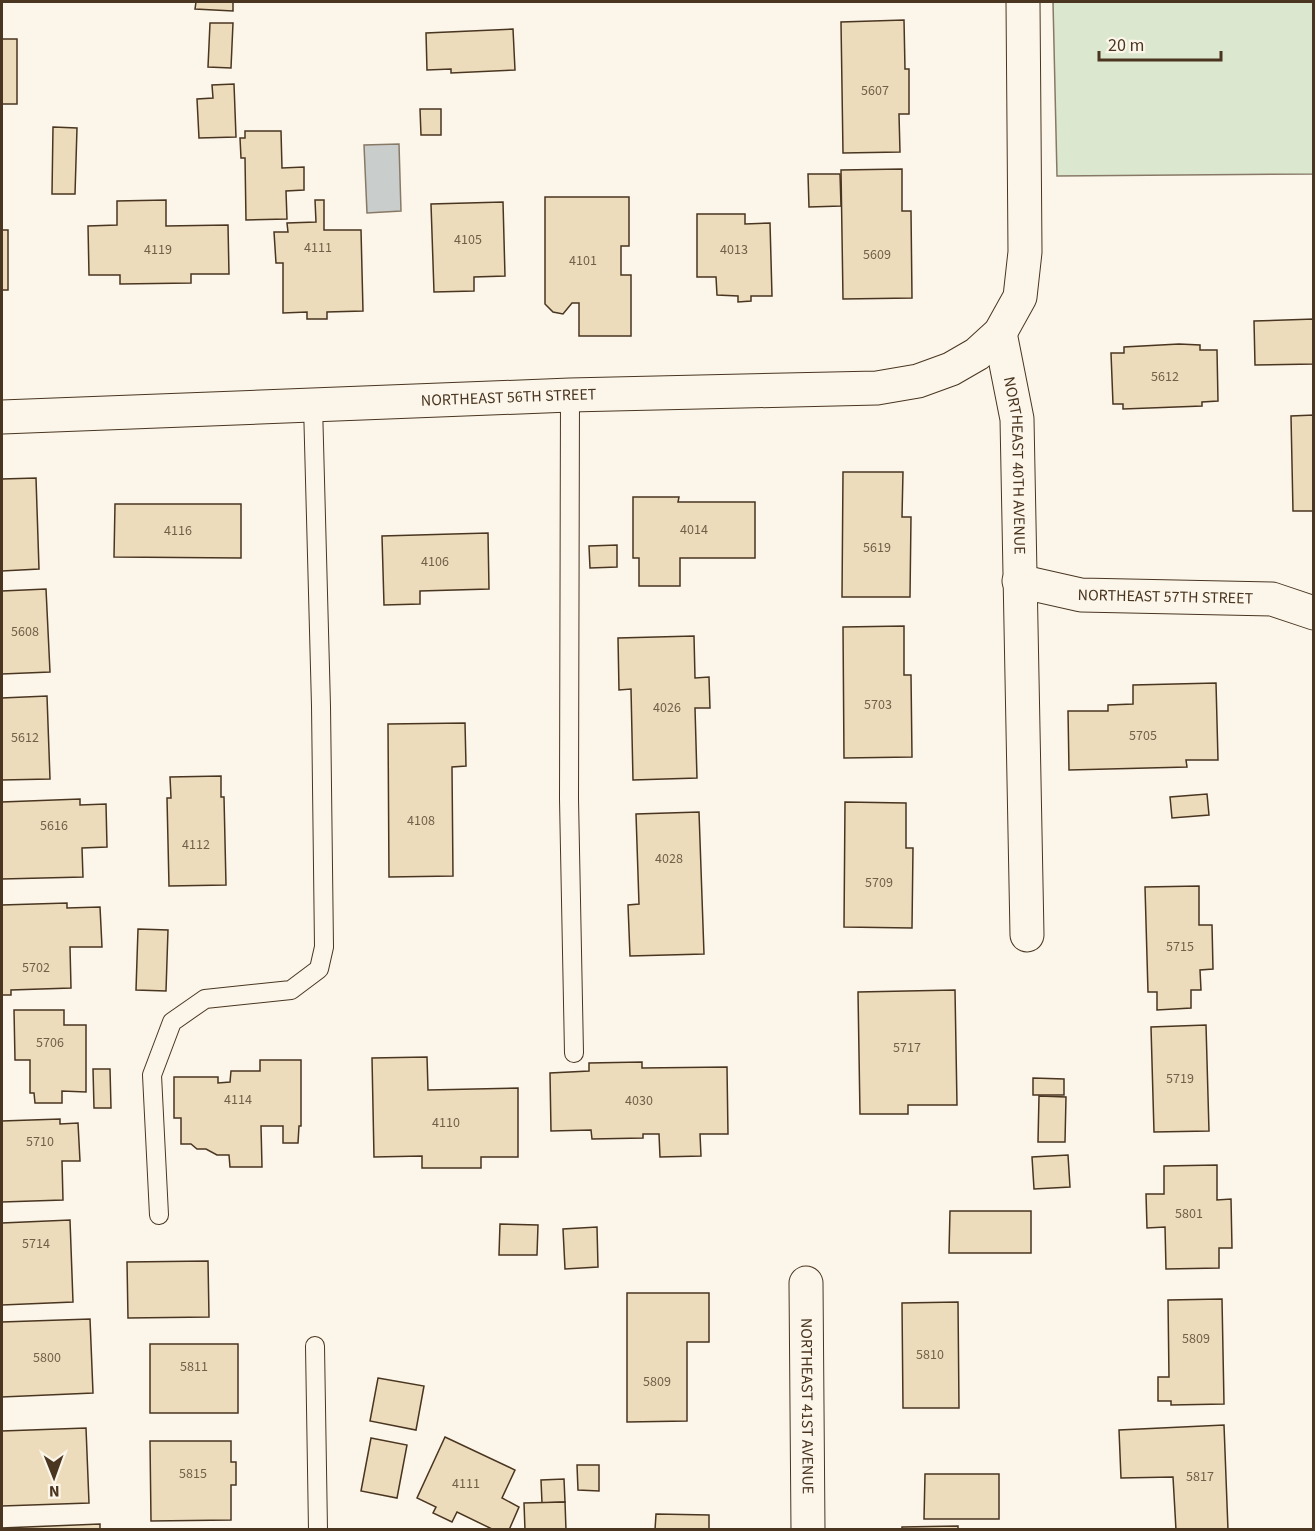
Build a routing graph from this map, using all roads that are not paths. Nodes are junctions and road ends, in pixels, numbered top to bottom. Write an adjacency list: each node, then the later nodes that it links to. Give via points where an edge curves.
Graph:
1 (1023, 2): 2 (street, via 1025,252 1020,297)
2 (1000, 333): 3 (street, NORTHEAST 56TH STREET, via 977,354 951,369 918,381 877,388); 6 (street, NORTHEAST 40TH AVENUE, via 1017,418)
3 (570, 395): 4 (street, NORTHEAST 56TH STREET); 9 (lane, via 569,800)
4 (313, 405): 5 (street, NORTHEAST 56TH STREET); 10 (lane, via 324,947 319,969 291,990 205,999 172,1022 152,1075)
5 (2, 417)
6 (1019, 580): 7 (street, NORTHEAST 57TH STREET, via 1081,595 1272,599); 8 (street, NORTHEAST 40TH AVENUE)
7 (1314, 613)
8 (1027, 935)
9 (574, 1053)
10 (159, 1215)
11 (806, 1283): 14 (street, NORTHEAST 41ST AVENUE)
12 (315, 1346): 13 (lane)
13 (318, 1530)
14 (808, 1530)

